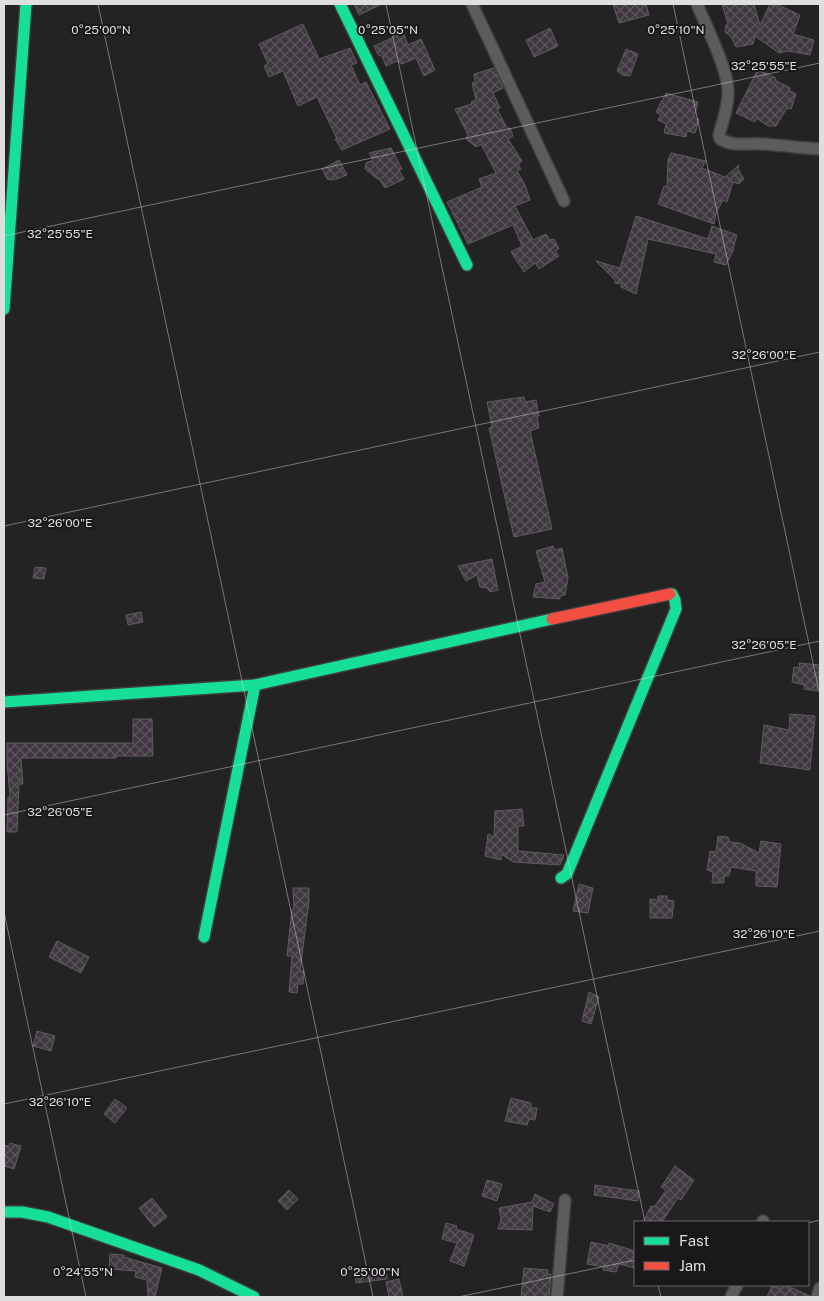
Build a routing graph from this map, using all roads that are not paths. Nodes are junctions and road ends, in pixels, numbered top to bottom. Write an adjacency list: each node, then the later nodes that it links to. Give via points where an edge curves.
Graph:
1 (26, 4): 8 (street)
2 (340, 4): 7 (street)
3 (472, 4): 6 (street)
4 (697, 4): 5 (street, via 728,89 720,139 738,144)
5 (820, 149)
6 (564, 201)
7 (467, 264)
8 (4, 309)
9 (255, 685): 10 (street); 11 (street, via 672,594 676,609 567,874); 12 (street)
10 (4, 702)
11 (561, 878)
12 (204, 937)
13 (565, 1200): 17 (street)
14 (4, 1212): 16 (street, via 48,1217 199,1270)
15 (820, 1288): 18 (street)
16 (254, 1297)
17 (557, 1297)
18 (816, 1297)

